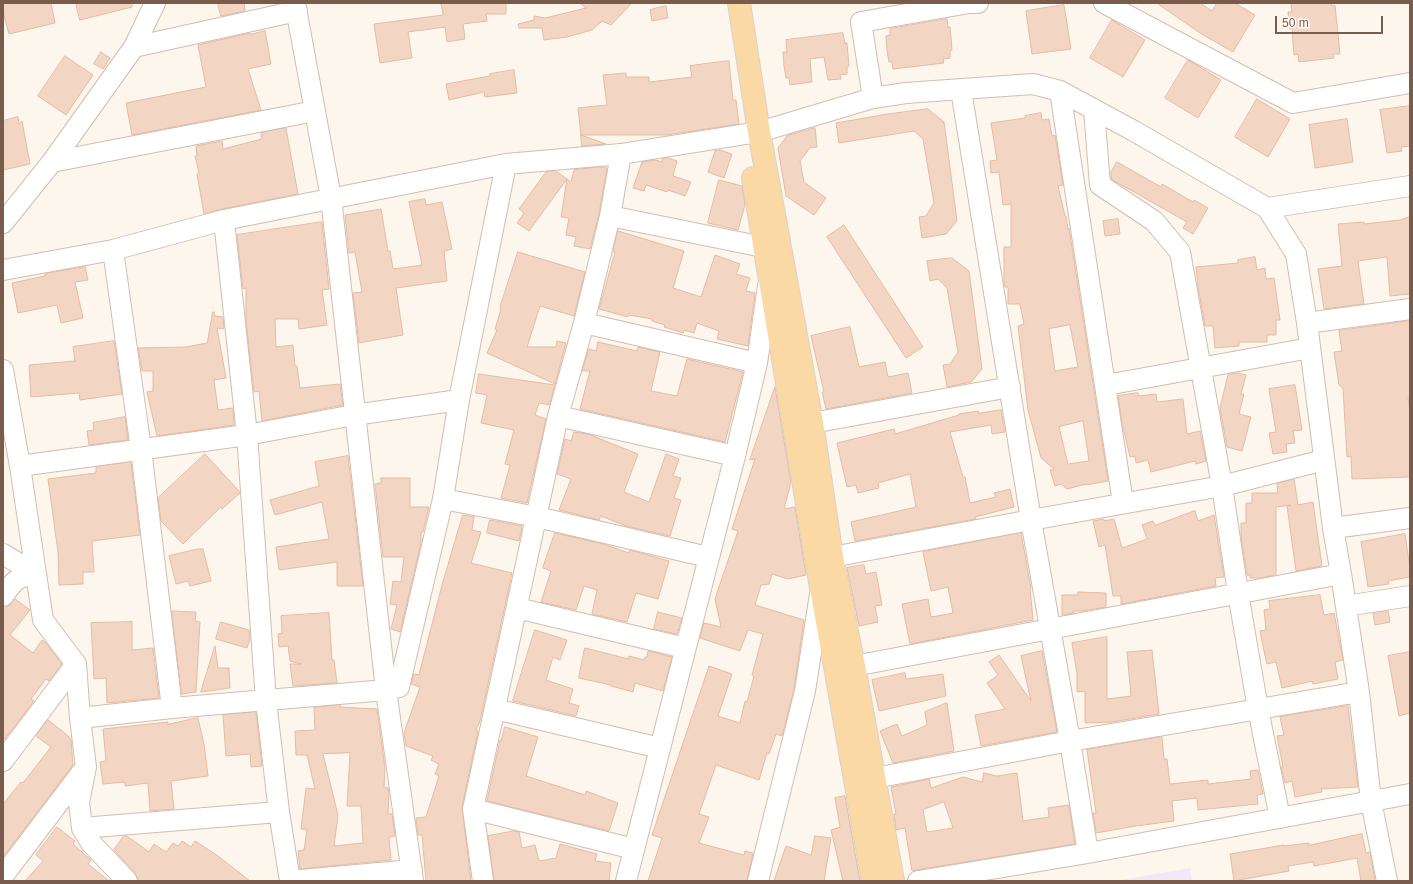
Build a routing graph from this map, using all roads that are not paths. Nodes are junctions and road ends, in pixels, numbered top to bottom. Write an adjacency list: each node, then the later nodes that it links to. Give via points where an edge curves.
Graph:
1 (155, 3): 7 (street)
2 (725, 3): 14 (main road)
3 (739, 3): 14 (main road)
4 (978, 3): 11 (street, via 861,22)
5 (1104, 3): 8 (street, via 1294,103)
6 (296, 7): 7 (street); 13 (street)
7 (134, 47): 16 (street)
8 (1410, 83)
9 (961, 90): 10 (street, via 1033,84); 11 (street); 36 (street)
10 (1060, 91): 12 (street); 35 (street)
11 (873, 98): 14 (street)
12 (1094, 109): 20 (street); 33 (street, via 1100,185 1154,221 1180,252)
13 (315, 111): 16 (street); 19 (street)
14 (752, 133): 15 (street); 24 (main road); 40 (main road)
15 (621, 154): 17 (street); 21 (street)
16 (52, 162): 23 (street)
17 (506, 164): 19 (street); 37 (street)
18 (1410, 186): 20 (street)
19 (331, 198): 22 (street); 38 (street)
20 (1267, 208): 30 (street, via 1296,254)
21 (610, 216): 24 (street); 29 (street)
22 (224, 220): 25 (street); 41 (street)
23 (3, 223)
24 (763, 247): 27 (main road)
25 (113, 250): 26 (street); 42 (street)
26 (3, 270)
27 (769, 278): 32 (street); 58 (main road)
28 (1410, 309): 30 (street)
29 (584, 323): 32 (street); 39 (street)
30 (1307, 323): 31 (street)
31 (1310, 348): 33 (street); 44 (street)
32 (757, 363): 43 (street)
33 (1200, 368): 35 (street); 46 (street)
34 (3, 370): 45 (street)
35 (1106, 385): 48 (street)
36 (1010, 387): 40 (street); 51 (street)
37 (459, 400): 38 (street); 47 (street)
38 (354, 415): 41 (street); 68 (street)
39 (558, 416): 43 (street); 49 (street)
40 (812, 423): 55 (main road)
41 (246, 435): 42 (street); 70 (street)
42 (141, 449): 45 (street); 71 (street)
43 (735, 456): 54 (street)
44 (1324, 460): 46 (street); 52 (street)
45 (20, 466): 56 (street)
46 (1222, 486): 48 (street); 59 (street)
47 (443, 499): 49 (street); 68 (street, via 399,687)
48 (1123, 503): 51 (street)
49 (537, 517): 54 (street); 63 (street)
50 (1410, 518): 52 (street)
51 (1031, 520): 55 (street); 64 (street)
52 (1332, 528): 57 (street)
53 (3, 554): 56 (street)
54 (708, 557): 65 (street)
55 (832, 557): 67 (main road)
56 (36, 574): 60 (street, via 15,580); 66 (street, via 43,620)
57 (1341, 574): 59 (street); 62 (street)
58 (821, 588): 94 (street, via 805,691); 95 (main road)
59 (1238, 593): 64 (street); 73 (street)
60 (3, 596)
61 (1410, 596): 62 (street)
62 (1346, 606): 69 (street)
63 (517, 608): 65 (street); 72 (street)
64 (1050, 628): 67 (street); 75 (street)
65 (686, 648): 76 (street)
66 (76, 664): 74 (street); 77 (street)
67 (854, 666): 79 (main road)
68 (386, 690): 70 (street); 89 (street)
69 (1359, 692): 73 (street); 81 (street)
70 (266, 701): 71 (street); 83 (street)
71 (172, 708): 74 (street)
72 (495, 708): 76 (street); 82 (street)
73 (1258, 709): 75 (street); 84 (street)
74 (80, 718): 78 (street)
75 (1070, 741): 79 (street); 87 (street)
76 (660, 748): 86 (street)
77 (3, 761)
78 (86, 767): 85 (street, via 79,802); 88 (street)
79 (875, 778): 96 (main road)
80 (1410, 794): 81 (street)
81 (1371, 801): 84 (street); 98 (street)
82 (473, 809): 86 (street); 92 (street)
83 (279, 812): 85 (street); 91 (street)
84 (1280, 818): 87 (street)
85 (82, 828): 90 (street, via 91,843)
86 (634, 849): 93 (street)
87 (1088, 853): 97 (street)
88 (3, 876)
89 (412, 876): 91 (street)
90 (127, 881)
91 (290, 881)
92 (483, 881)
93 (626, 881)
94 (758, 881)
95 (873, 881)
96 (893, 881)
97 (918, 881)
98 (1387, 881)

